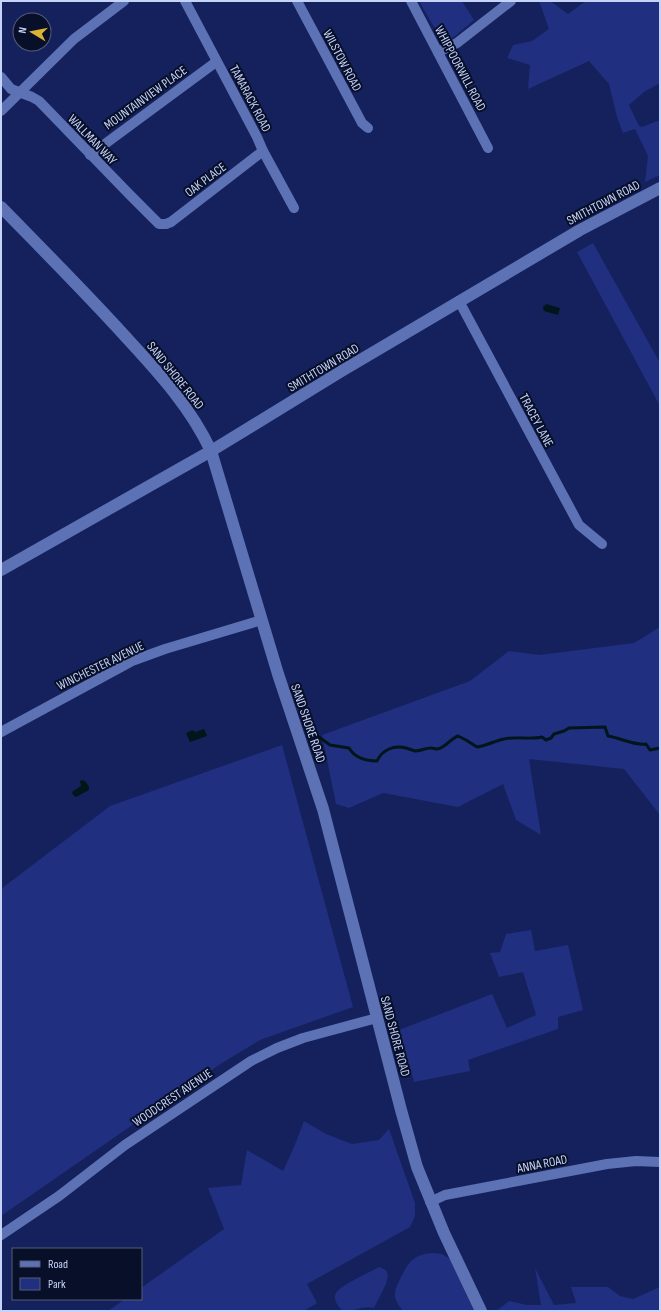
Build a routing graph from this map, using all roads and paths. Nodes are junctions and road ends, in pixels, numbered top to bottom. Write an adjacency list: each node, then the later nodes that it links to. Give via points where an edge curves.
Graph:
1 (124, 1): 9 (street, via 74,39)
2 (185, 1): 7 (street, TAMARACK ROAD)
3 (298, 1): 11 (street, WILSTOW ROAD, via 362,123)
4 (411, 1): 6 (street, WHIPPOORWILL ROAD)
5 (510, 1): 6 (street, via 456,43)
6 (438, 52): 12 (street, WHIPPOORWILL ROAD)
7 (216, 62): 13 (street, TAMARACK ROAD); 14 (street, MOUNTAINVIEW PLACE)
8 (1, 77): 9 (street, WALLMAN WAY, via 11,89)
9 (19, 92): 10 (street); 14 (street, WALLMAN WAY, via 39,101)
10 (1, 111)
11 (368, 128)
12 (488, 148)
13 (263, 151): 17 (street, TAMARACK ROAD); 18 (street, OAK PLACE, via 170,222)
14 (90, 155): 18 (street, WALLMAN WAY, via 156,222)
15 (660, 188): 19 (street, SMITHTOWN ROAD, via 580,230)
16 (1, 207): 20 (street, SAND SHORE ROAD, via 77,284 165,380 191,415)
17 (294, 208)
18 (163, 224)
19 (459, 301): 20 (street, SMITHTOWN ROAD); 21 (street, TRACEY LANE, via 579,525)
20 (211, 451): 22 (street, SMITHTOWN ROAD); 23 (street, SAND SHORE ROAD)
21 (602, 544)
22 (1, 570)
23 (262, 620): 24 (street, WINCHESTER AVENUE, via 132,661); 25 (street, SAND SHORE ROAD, via 323,809)
24 (1, 732)
25 (377, 1018): 27 (street, SAND SHORE ROAD, via 410,1145); 28 (street, WOODCREST AVENUE, via 303,1038 251,1061 125,1145 59,1196)
26 (660, 1162): 27 (street, ANNA ROAD, via 622,1162 596,1166 445,1195)
27 (430, 1202): 29 (street, SAND SHORE ROAD)
28 (1, 1236)
29 (481, 1311)

